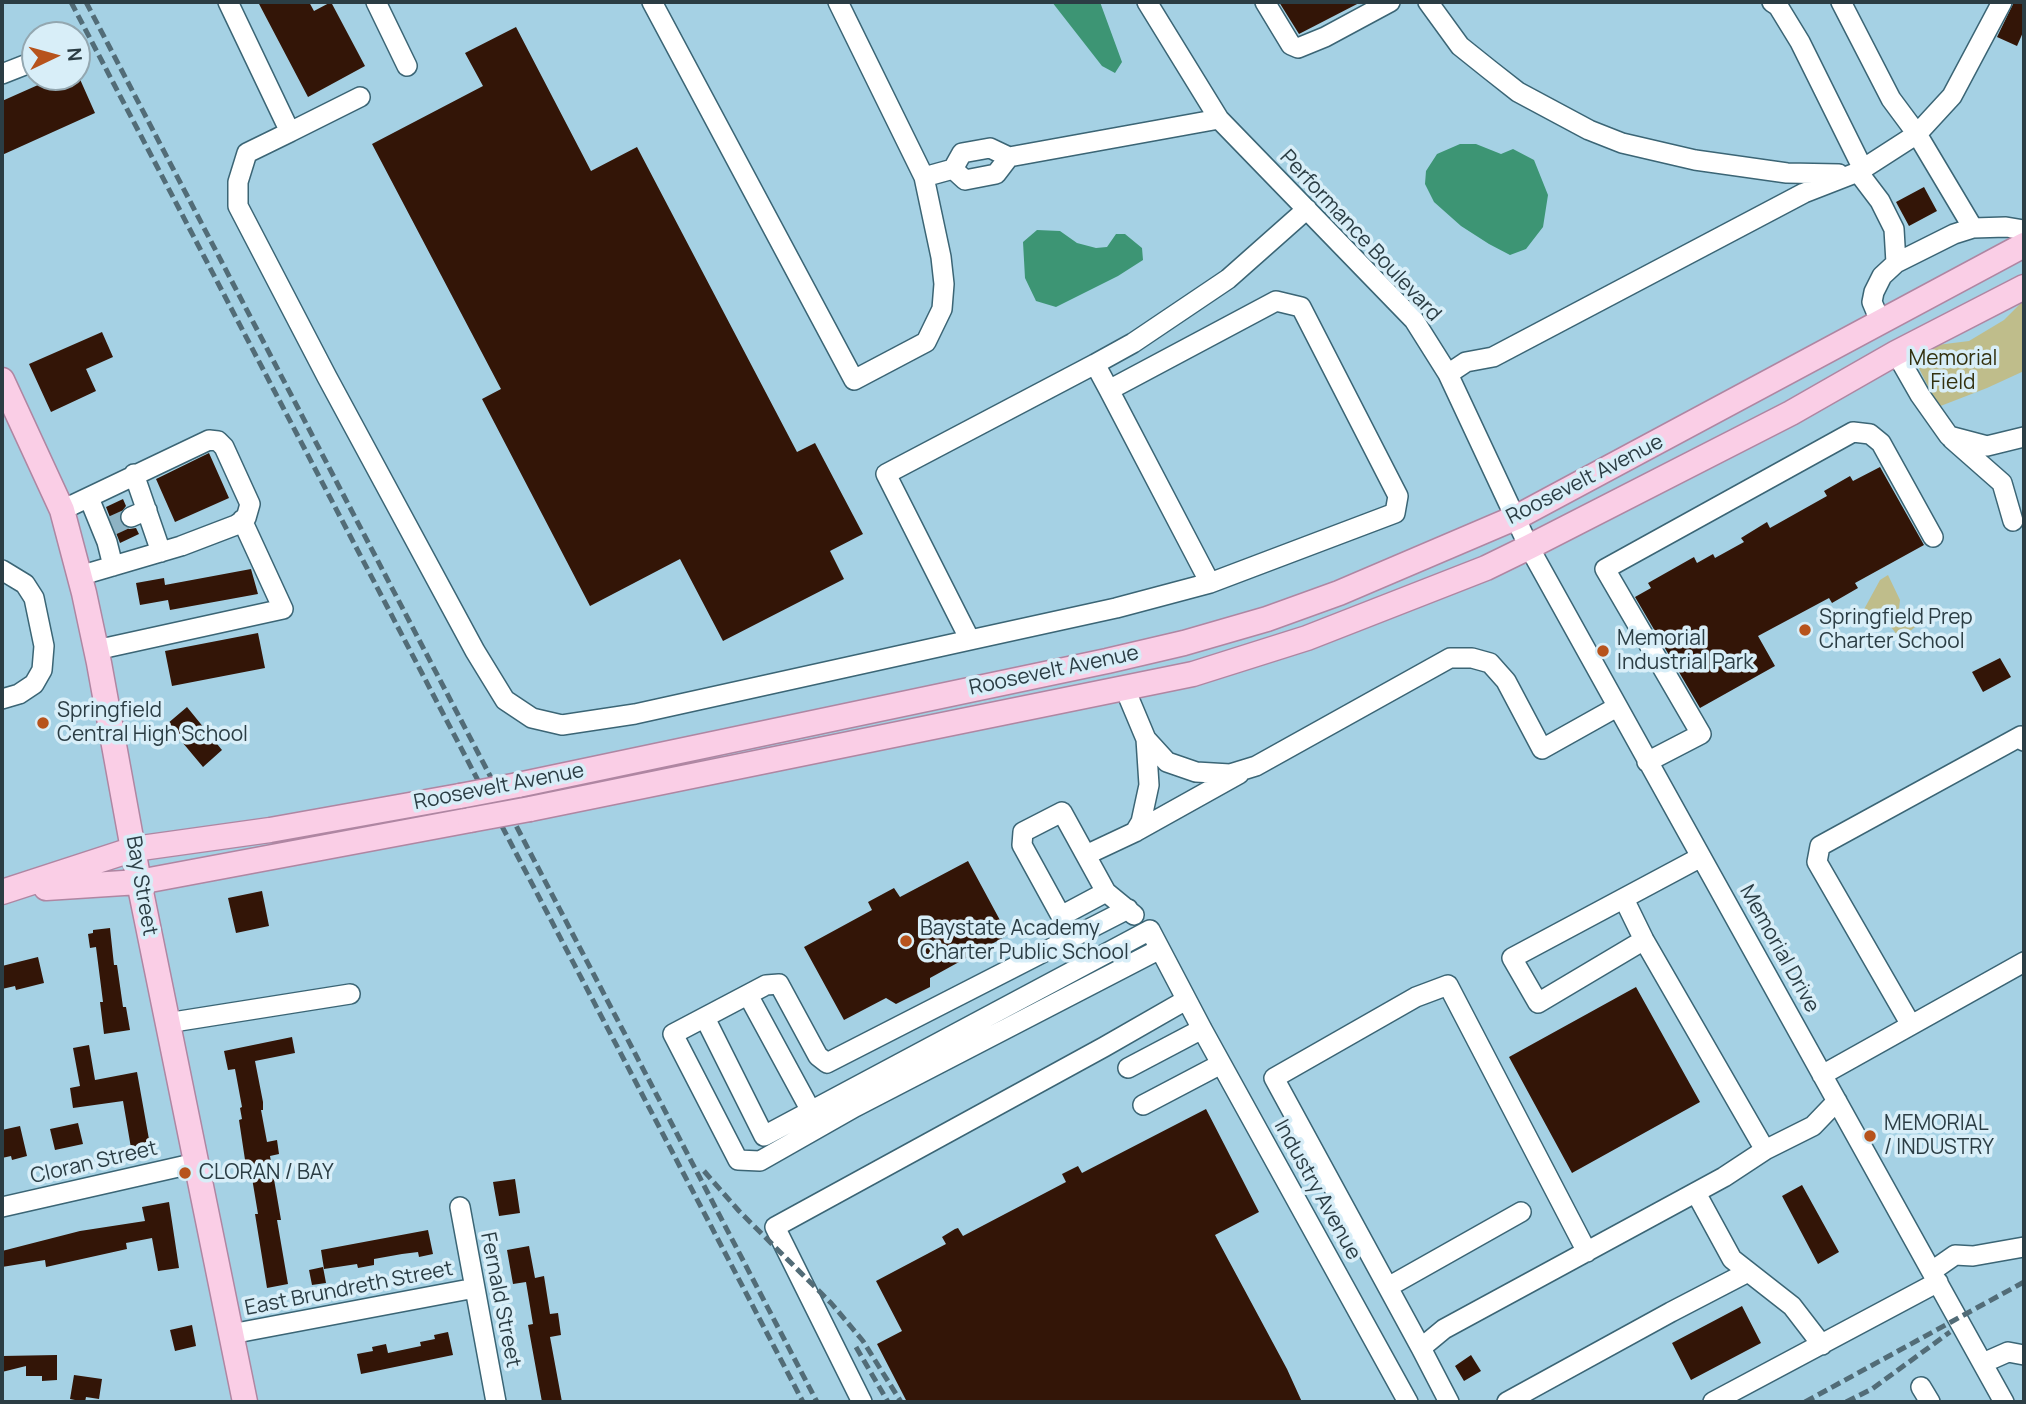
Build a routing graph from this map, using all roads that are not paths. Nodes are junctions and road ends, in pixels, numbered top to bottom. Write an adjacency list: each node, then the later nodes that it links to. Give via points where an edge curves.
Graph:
1 (228, 2): 17 (street)
2 (376, 2): 12 (street)
3 (652, 2): 20 (street, via 854,380 926,342 942,309 941,257)
4 (838, 2): 20 (street)
5 (1147, 2): 16 (street, Performance Boulevard)
6 (1265, 2): 7 (street, via 1291,45 1298,48)
7 (1390, 2)
8 (1428, 2): 19 (street, via 1460,46 1518,92 1622,143 1719,163 1821,175)
9 (1772, 2): 19 (street, via 1800,42)
10 (1841, 2): 18 (street, via 1891,99)
11 (2002, 2): 18 (street, via 1952,96)
12 (407, 66)
13 (21, 67): 14 (street)
14 (2, 74)
15 (360, 97): 17 (street)
16 (1219, 119): 20 (street, via 1009,157 996,174 965,180 953,169); 21 (street, Performance Boulevard)
17 (290, 132): 48 (street, via 247,153 238,182 238,206 505,700 532,718 562,725 635,714)
18 (1917, 134): 19 (street); 22 (street)
19 (1860, 171): 25 (street, via 1894,229); 30 (street, via 1804,193 1493,357 1466,362)
20 (925, 177)
21 (1307, 209): 29 (street, via 1228,279); 30 (street, Performance Boulevard, via 1414,320)
22 (1973, 228): 23 (street); 25 (street)
23 (2024, 230)
24 (2024, 245): 27 (main road, Roosevelt Avenue)
25 (1896, 263): 27 (street, via 1874,292 1872,302)
26 (2024, 287): 28 (main road, Roosevelt Avenue)
27 (1880, 321): 28 (main road); 38 (main road, Roosevelt Avenue)
28 (1896, 353): 33 (street); 42 (main road, Roosevelt Avenue, via 1791,414)
29 (1095, 364): 32 (street); 48 (street, via 886,474)
30 (1448, 374): 38 (street, Performance Boulevard)
31 (2, 380): 37 (main road, Bay Street)
32 (1109, 390): 47 (street); 47 (street, via 1276,301 1301,307 1398,496 1395,513)
33 (1949, 436): 34 (street, via 1987,446); 40 (street, via 2003,483)
34 (2024, 437)
35 (134, 474): 36 (street); 39 (street, via 209,440 218,441 228,452 250,504); 43 (street, via 139,513)
36 (89, 498): 37 (street); 44 (street, via 106,528)
37 (62, 510): 46 (main road, Bay Street)
38 (1517, 517): 42 (street, Memorial Drive); 58 (main road, Roosevelt Avenue, bridge, via 1339,593 1184,643 517,785 257,832)
39 (242, 520): 43 (street); 49 (street, via 283,609)
40 (2013, 521)
41 (1933, 537): 55 (street, via 1881,443 1870,433 1853,432 1605,569 1701,734)
42 (1529, 547): 50 (main road, Roosevelt Avenue, via 1307,638 1193,674); 52 (street, Memorial Drive)
43 (161, 552): 44 (street)
44 (113, 566): 46 (street)
45 (2, 570): 51 (street, via 25,584 34,598 44,646 42,670 34,684)
46 (79, 576): 49 (main road, Bay Street)
47 (1210, 583): 48 (street)
48 (970, 640)
49 (96, 650): 58 (main road, Bay Street)
50 (1125, 689): 54 (street); 61 (main road, Roosevelt Avenue, bridge)
51 (2, 699)
52 (1617, 707): 55 (street, Memorial Drive); 56 (street, via 1542,749 1506,681 1490,663 1450,658)
53 (2023, 737): 75 (street, via 1820,846 1817,862)
54 (1146, 739): 56 (street, via 1167,762 1196,772 1230,774); 57 (street, via 1149,785)
55 (1647, 762): 60 (street, Memorial Drive)
56 (1249, 768): 57 (street)
57 (1135, 832): 59 (street)
58 (134, 849): 61 (main road, Bay Street); 62 (main road, Roosevelt Avenue)
59 (1086, 855): 63 (street); 63 (street, via 1062,812 1023,832 1022,845 1061,916)
60 (1701, 857): 64 (street); 79 (street, Memorial Drive)
61 (139, 882): 62 (main road, Roosevelt Avenue); 74 (main road, Bay Street)
62 (7, 891)
63 (1106, 892): 65 (street, Industry Avenue)
64 (1624, 899): 67 (street); 67 (street, via 1513,958 1538,1003)
65 (1128, 909): 66 (street, Industry Avenue); 71 (street, via 827,1063 818,1056 779,984)
66 (1150, 930): 68 (street, Industry Avenue); 82 (street)
67 (1644, 940): 83 (street)
68 (1160, 949): 72 (street, Industry Avenue); 73 (street, via 760,1161 738,1160 673,1034)
69 (2024, 962): 75 (street)
70 (350, 994): 74 (street)
71 (748, 995): 73 (street); 82 (street)
72 (1186, 1000): 76 (street, Industry Avenue); 102 (street, via 775,1227)
73 (705, 1018): 82 (street, via 764,1136)
74 (167, 1023): 84 (main road, Bay Street)
75 (1911, 1025): 79 (street)
76 (1202, 1028): 77 (street, Industry Avenue); 78 (street)
77 (1221, 1064): 81 (street); 103 (street, Industry Avenue)
78 (1128, 1068)
79 (1822, 1075): 80 (street, Memorial Drive)
80 (1836, 1101): 83 (street, via 1813,1126); 92 (street, Memorial Drive)
81 (1143, 1104)
82 (811, 1111)
83 (1765, 1150): 85 (street)
84 (197, 1163): 86 (street, Cloran Street); 95 (main road, Bay Street)
85 (1696, 1193): 90 (street); 91 (street, via 1732,1259)
86 (2, 1207)
87 (460, 1207): 94 (street, Fernald Street)
88 (1521, 1212): 93 (street)
89 (2024, 1247): 92 (street, via 1955,1255)
90 (1587, 1252): 93 (street, via 1448,985 1416,997 1274,1078); 97 (street, via 1444,1329)
91 (1748, 1272): 96 (street, via 1792,1306); 105 (street)
92 (1935, 1277): 96 (street); 99 (street, Memorial Drive)
93 (1388, 1287): 97 (street)
94 (475, 1288): 95 (street, East Brundreth Street); 101 (street, Fernald Street)
95 (232, 1334): 100 (main road, Bay Street)
96 (1822, 1345): 106 (street)
97 (1421, 1348): 104 (street)
98 (2024, 1355): 99 (street, via 2008,1352)
99 (1983, 1363): 107 (street, Memorial Drive)
100 (245, 1402)
101 (496, 1402)
102 (862, 1402)
103 (1408, 1402)
104 (1449, 1402)
105 (1507, 1402)
106 (1713, 1402)
107 (2004, 1402)

